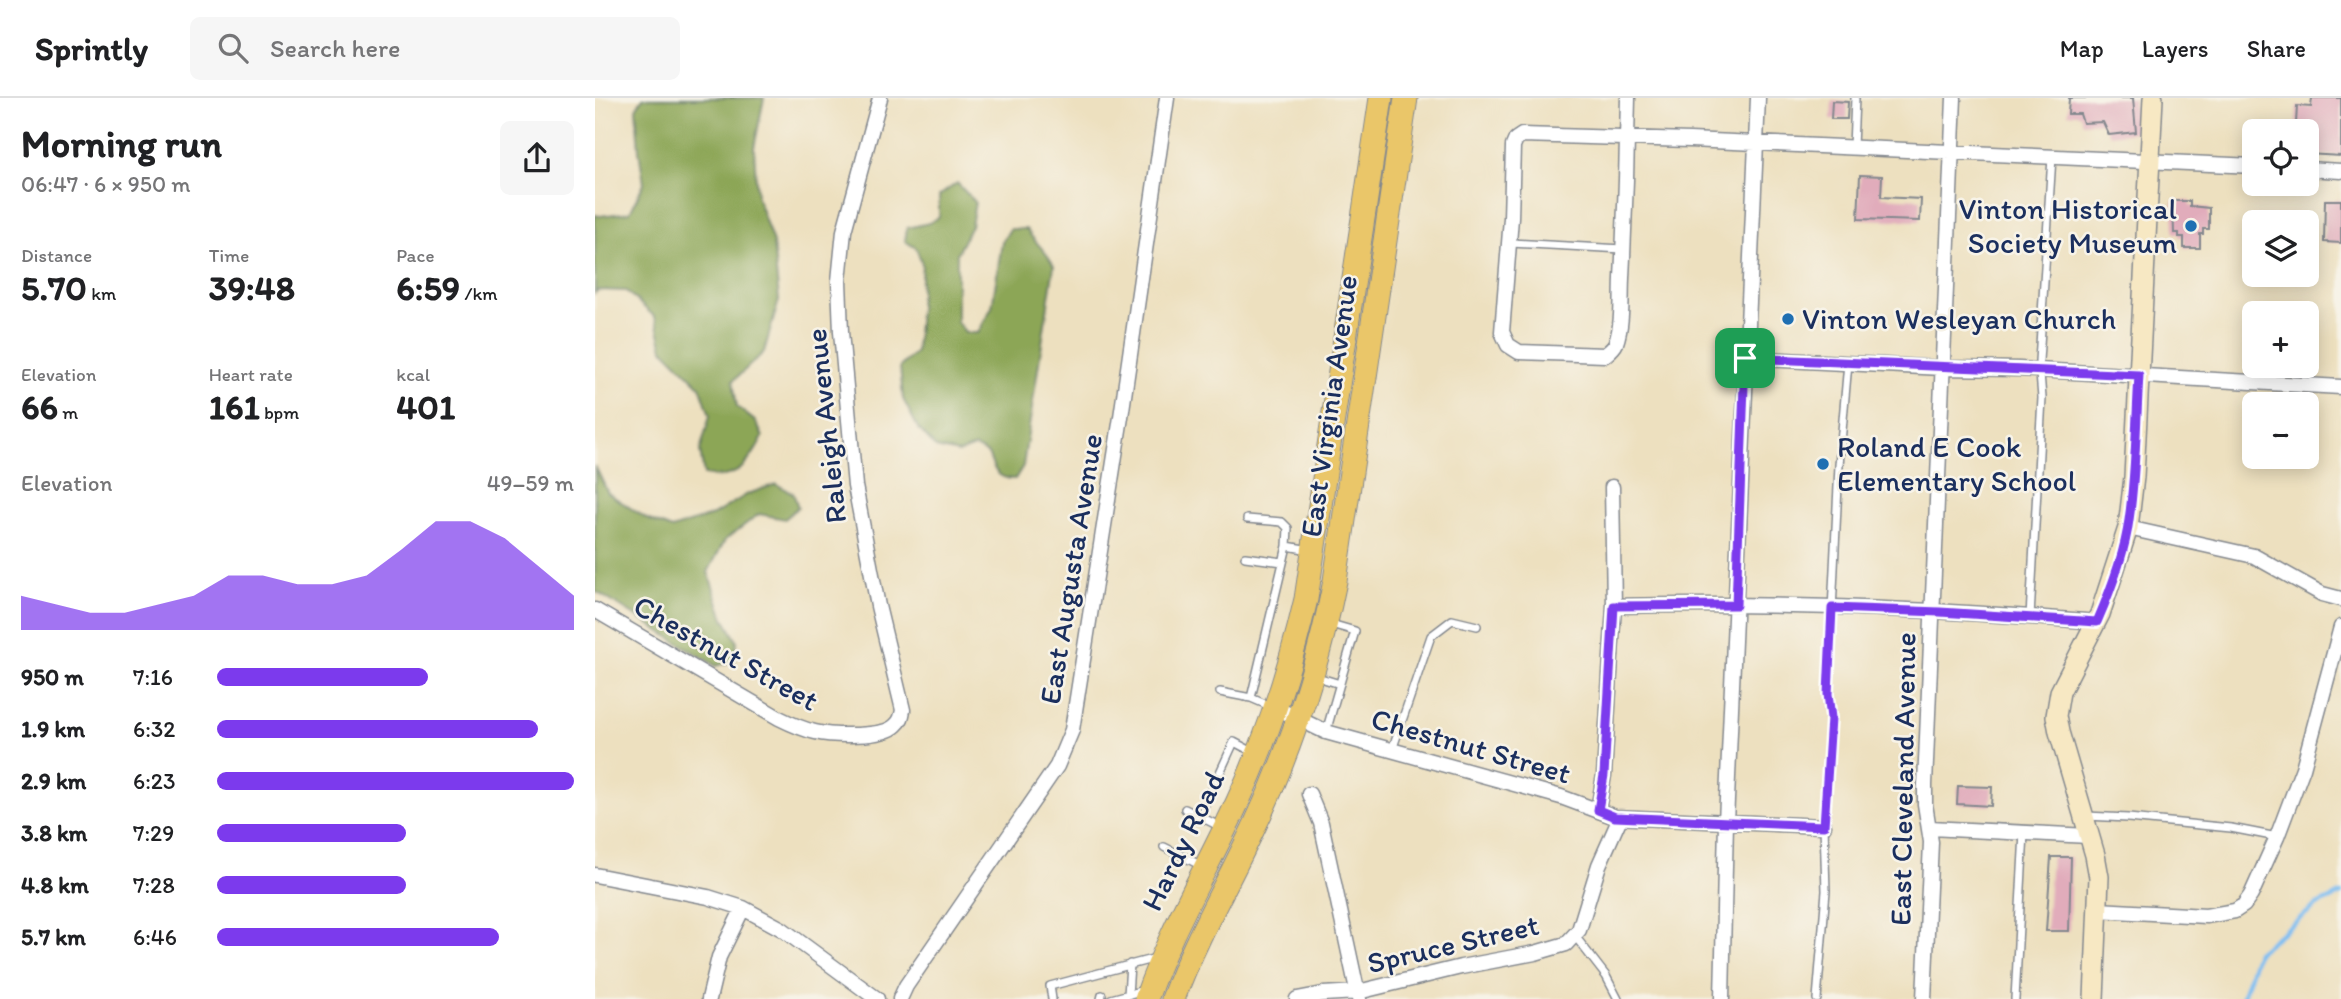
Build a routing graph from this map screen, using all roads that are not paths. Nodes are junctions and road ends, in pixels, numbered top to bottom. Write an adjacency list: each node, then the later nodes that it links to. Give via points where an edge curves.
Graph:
1 (880, 98): 51 (street, Raleigh Avenue, via 844,231 839,281 855,486 903,710 897,725)
2 (1167, 98): 80 (street, East Augusta Avenue, via 1072,730 1057,766)
3 (1381, 98): 31 (main road, East Virginia Avenue)
4 (1406, 98): 42 (main road, East Virginia Avenue)
5 (1628, 98): 10 (street)
6 (1758, 98): 11 (street)
7 (1855, 98): 12 (lane)
8 (1954, 98): 13 (street, East Cleveland Avenue)
9 (2153, 98): 15 (street)
10 (1627, 138): 11 (street); 19 (street, via 1523,135 1516,139); 20 (street)
11 (1755, 143): 12 (street); 21 (street)
12 (1853, 147): 13 (street)
13 (1952, 151): 14 (street); 23 (street, East Cleveland Avenue)
14 (2052, 157): 15 (street); 24 (lane)
15 (2149, 160): 16 (street); 25 (street)
16 (2242, 165)
17 (2319, 170): 18 (street)
18 (2341, 171)
19 (1510, 243): 20 (lane); 20 (street, via 1503,332 1508,345 1519,352 1605,355 1615,346)
20 (1623, 250)
21 (1745, 358): 22 (street); 35 (street)
22 (1848, 363): 23 (street); 37 (lane)
23 (1942, 368): 24 (street); 39 (street, East Cleveland Avenue)
24 (2040, 370): 25 (street); 40 (lane)
25 (2139, 375): 26 (street); 29 (street)
26 (2341, 387)
27 (1612, 487): 36 (street)
28 (1247, 519): 30 (lane, via 1282,522 1288,528)
29 (2128, 528): 34 (street, via 2254,556 2322,594); 41 (street)
30 (1287, 546): 31 (lane); 33 (lane)
31 (1314, 551): 49 (main road, East Virginia Avenue, via 1300,626)
32 (1245, 558): 33 (lane)
33 (1283, 562): 48 (lane)
34 (2341, 599)
35 (1736, 605): 36 (street); 37 (street); 61 (street)
36 (1614, 606): 57 (street)
37 (1832, 608): 39 (street); 62 (lane)
38 (595, 610): 51 (street, Chestnut Street, via 779,718 819,733)
39 (1932, 612): 40 (street); 63 (street, East Cleveland Avenue, via 1925,785)
40 (2030, 617): 41 (street)
41 (2097, 622): 59 (street, via 2057,705 2059,732)
42 (1327, 623): 45 (main road, East Virginia Avenue); 46 (lane, via 1355,631)
43 (1477, 626): 53 (lane, via 1452,620 1431,636)
44 (2341, 627): 67 (street, via 2303,768)
45 (1312, 676): 46 (lane); 50 (main road, East Virginia Avenue)
46 (1340, 684): 52 (lane)
47 (1220, 692): 48 (lane)
48 (1251, 698): 49 (lane)
49 (1276, 708): 50 (street, Chestnut Street); 54 (main road, Hardy Road)
50 (1298, 720): 52 (street, Chestnut Street); 83 (main road, Hardy Road)
51 (875, 732)
52 (1326, 732): 53 (street, Chestnut Street)
53 (1392, 751): 57 (street, Chestnut Street)
54 (1259, 754): 58 (lane, via 1234,742); 64 (main road, Hardy Road)
55 (1309, 794): 77 (street, via 1321,823)
56 (1185, 809): 58 (lane)
57 (1598, 810): 60 (street, Chestnut Street)
58 (1200, 816): 64 (lane)
59 (2082, 816): 66 (street); 67 (lane, via 2218,827)
60 (1620, 818): 61 (street, Chestnut Street); 73 (street)
61 (1726, 822): 62 (street, Chestnut Street); 86 (street)
62 (1824, 826): 87 (lane, via 1826,891)
63 (1930, 828): 65 (street); 88 (street, East Cleveland Avenue)
64 (1225, 829): 69 (main road, Hardy Road)
65 (2024, 833): 66 (street); 89 (lane)
66 (2089, 836): 72 (street, via 2099,877)
67 (2277, 837): 72 (street, via 2252,895 2235,912)
68 (1164, 847): 69 (lane)
69 (1206, 868): 74 (main road, Hardy Road)
70 (595, 875): 71 (street)
71 (743, 908): 78 (street, via 719,957); 79 (street, via 782,929)
72 (2098, 910): 90 (street)
73 (1575, 936): 77 (street, Spruce Street, via 1546,950); 85 (lane, via 1607,976)
74 (1164, 956): 75 (lane); 76 (main road, Hardy Road)
75 (1130, 964): 76 (lane); 81 (lane, via 1050,986)
76 (1141, 994): 82 (lane)
77 (1359, 995): 84 (street, Spruce Street)
78 (709, 999)
79 (877, 999)
80 (899, 999)
81 (1052, 999)
82 (1111, 999)
83 (1173, 999)
84 (1297, 999)
85 (1618, 999)
86 (1722, 999)
87 (1817, 999)
88 (1924, 999)
89 (2015, 999)
90 (2094, 999)

